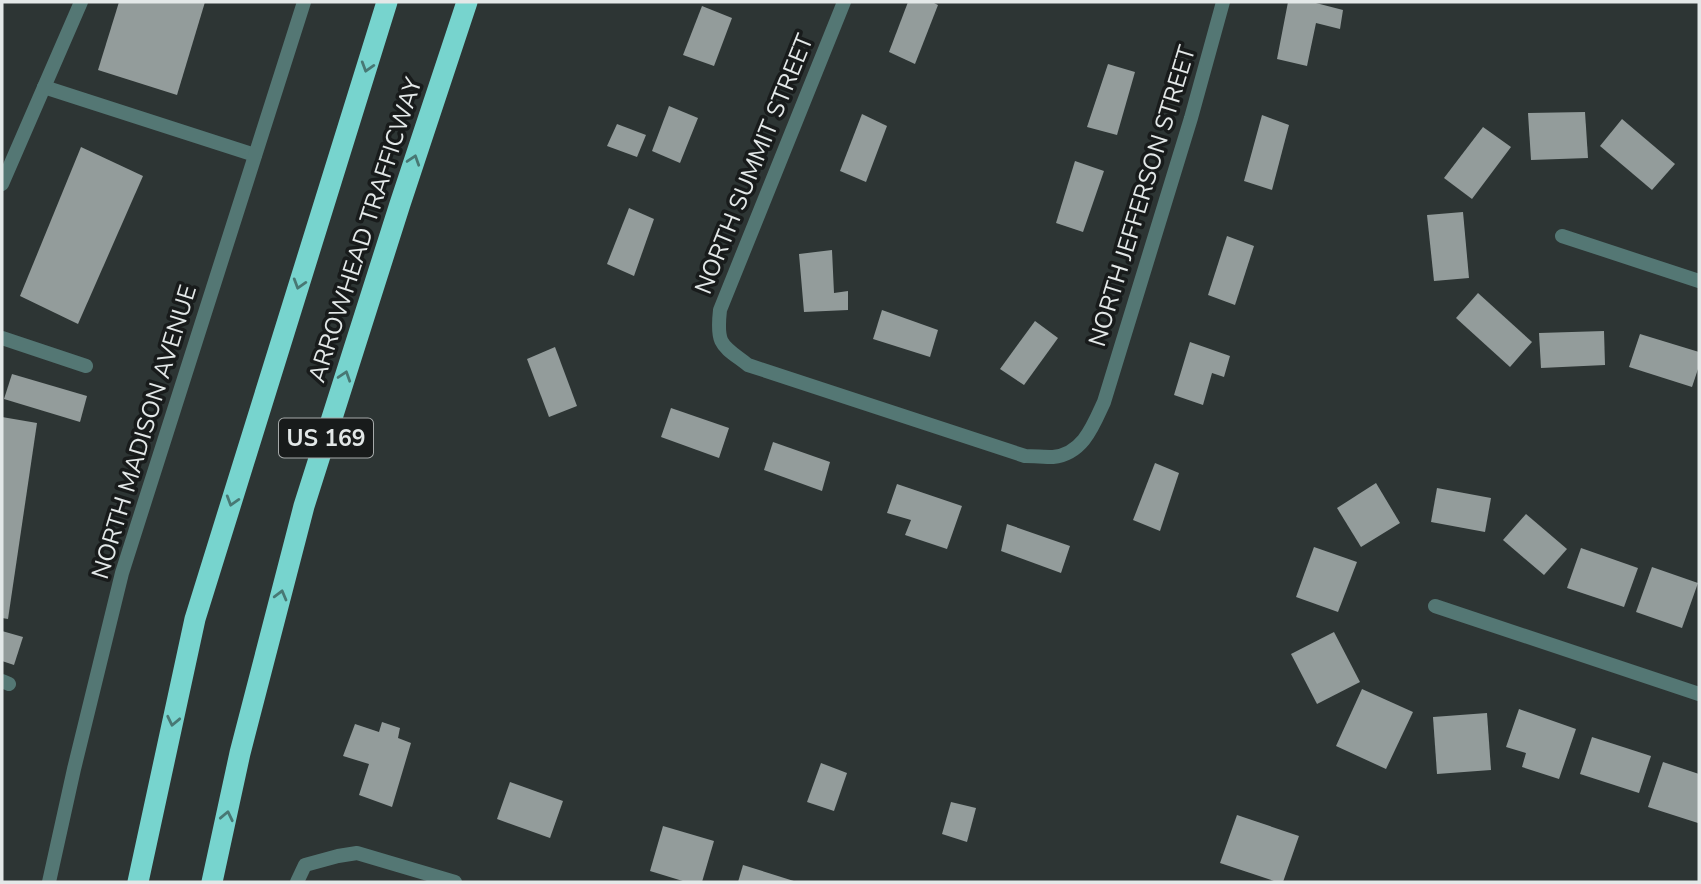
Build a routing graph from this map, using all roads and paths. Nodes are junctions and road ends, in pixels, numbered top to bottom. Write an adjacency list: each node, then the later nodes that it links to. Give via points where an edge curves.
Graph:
1 (81, 2): 7 (street)
2 (304, 2): 8 (street, NORTH MADISON AVENUE)
3 (387, 2): 18 (highway, ARROWHEAD TRAFFICWAY / US 169, one-way to 18, via 195,619)
4 (467, 2): 19 (highway, ARROWHEAD TRAFFICWAY / US 169, one-way to 4, via 304,506)
5 (844, 2): 13 (street, NORTH SUMMIT STREET, via 720,310)
6 (1223, 2): 13 (street, NORTH JEFFERSON STREET, via 1104,402 1076,449 1056,457 1025,456 748,365)
7 (44, 87): 8 (street); 9 (street)
8 (255, 155): 17 (street, NORTH MADISON AVENUE, via 122,573)
9 (2, 184)
10 (1562, 236): 11 (street)
11 (1699, 281)
12 (2, 338): 14 (street)
13 (722, 345)
14 (86, 366)
15 (1435, 606): 16 (street)
16 (1699, 694)
17 (49, 882)
18 (138, 882)
19 (212, 882)
20 (297, 882): 21 (street, via 306,865 357,853)
21 (455, 882)

